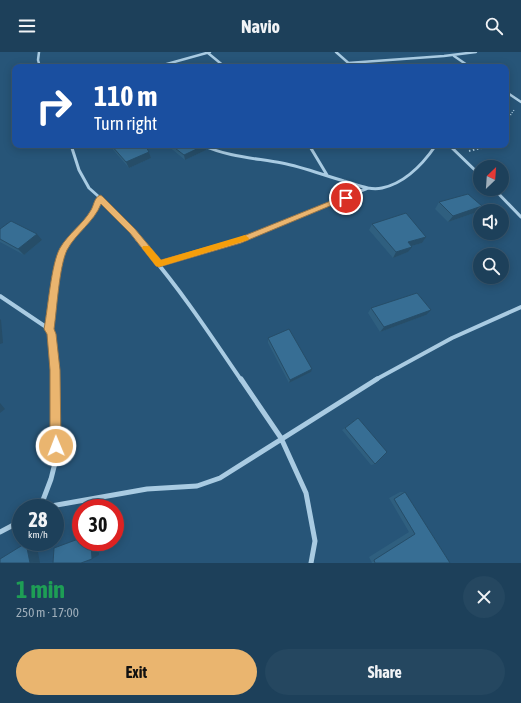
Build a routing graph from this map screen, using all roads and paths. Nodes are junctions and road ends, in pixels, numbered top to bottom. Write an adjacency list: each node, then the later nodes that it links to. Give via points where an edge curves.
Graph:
1 (39, 52): 7 (street)
2 (209, 52): 8 (street); 9 (street)
3 (336, 52): 6 (street)
4 (476, 52): 5 (street)
5 (454, 56): 6 (street, via 389,58); 10 (street)
6 (348, 63)
7 (39, 64)
8 (167, 64)
9 (222, 64)
10 (466, 64)
11 (509, 94): 12 (street)
12 (521, 102): 13 (path)
13 (509, 117)
14 (72, 148): 25 (street, via 88,188)
15 (209, 148): 22 (street, via 228,156 274,162)
16 (311, 148): 22 (street)
17 (434, 148): 23 (street, via 428,157 394,185)
18 (453, 148): 20 (street)
19 (481, 148): 20 (path)
20 (459, 153): 21 (street)
21 (473, 168)
22 (327, 175): 23 (street)
23 (369, 188): 27 (street, via 238,241)
24 (501, 196): 26 (street)
25 (100, 198): 27 (street); 30 (street, via 95,211 63,250)
26 (521, 217)
27 (159, 264): 31 (street, via 196,313)
28 (0, 296): 30 (street)
29 (521, 307): 31 (street, via 452,338 362,387)
30 (49, 329): 31 (street, via 55,370 56,459 40,508 147,489 197,486 220,478)
31 (281, 438): 34 (street, via 306,493 315,541)
32 (12, 526): 33 (street)
33 (0, 532)
34 (311, 563)

